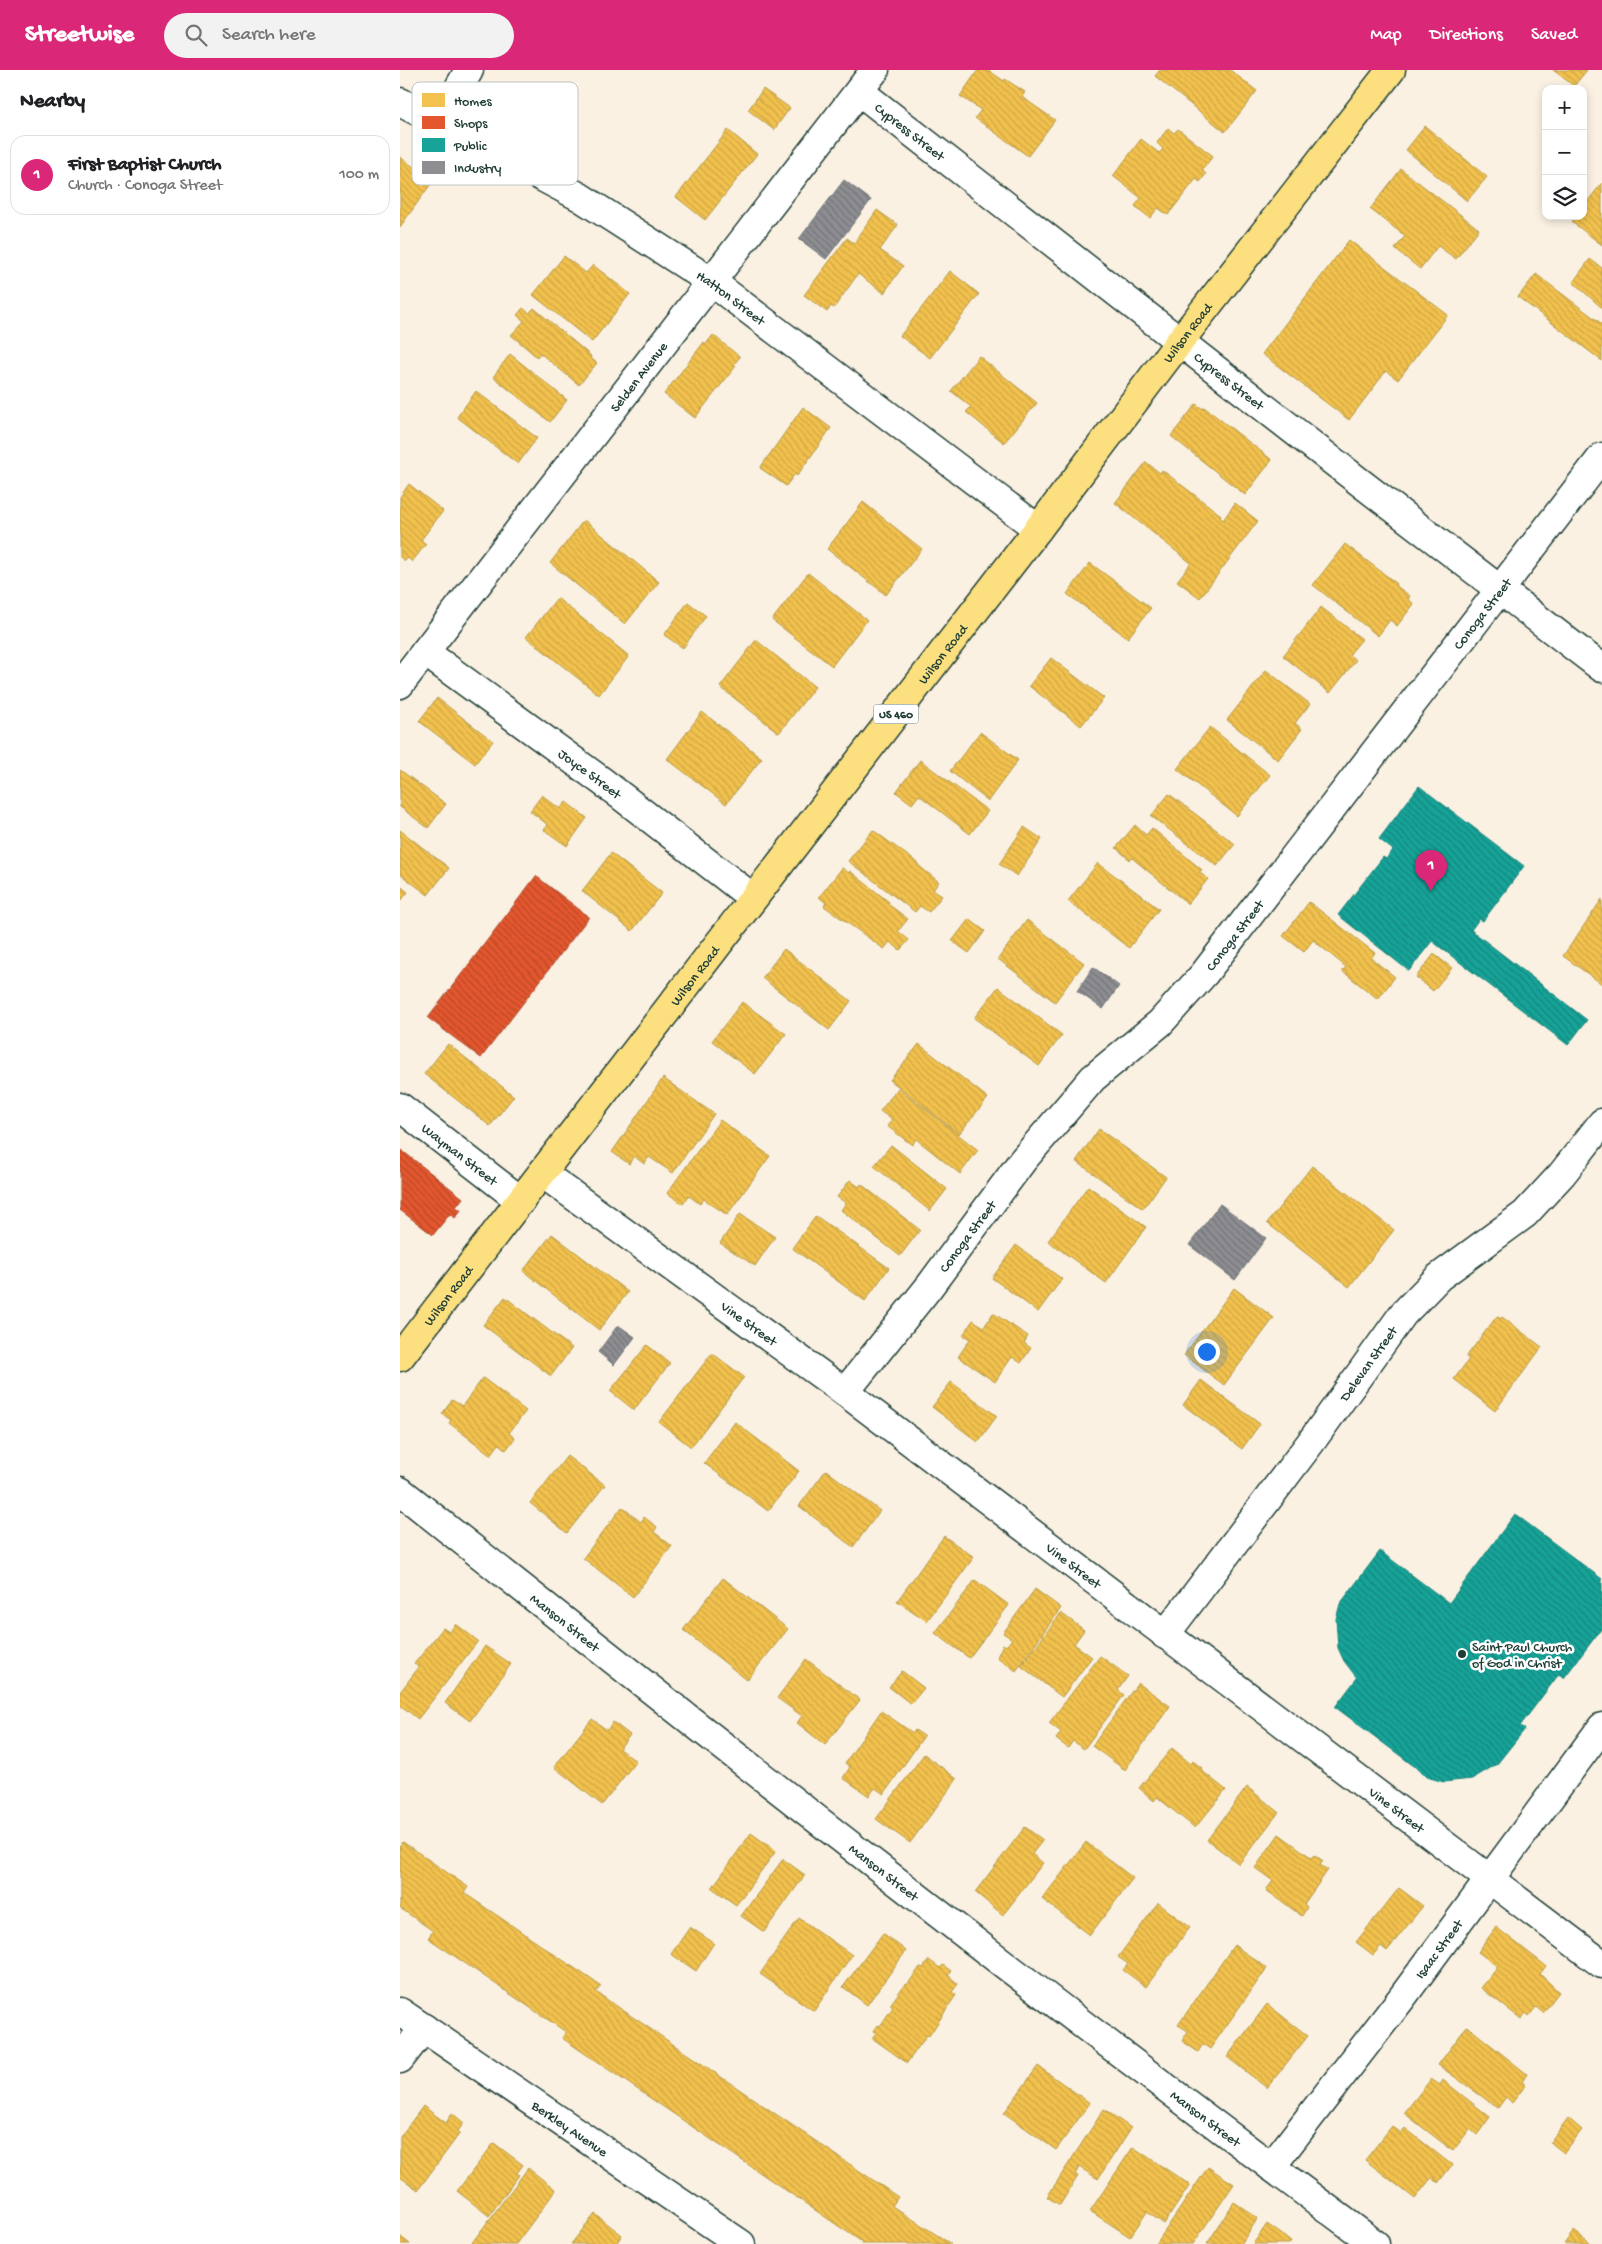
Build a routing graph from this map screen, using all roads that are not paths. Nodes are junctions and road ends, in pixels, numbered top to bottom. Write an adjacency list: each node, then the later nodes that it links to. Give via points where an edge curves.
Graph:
1 (469, 70): 4 (street)
2 (1391, 70): 9 (main road, Wilson Road / US 460)
3 (867, 80): 8 (street, Selden Avenue); 9 (street, Cypress Street)
4 (462, 82)
5 (400, 102): 6 (street, Hatton Street)
6 (412, 108)
7 (557, 185): 8 (street, Hatton Street)
8 (712, 282): 11 (street, Hatton Street); 13 (street, Selden Avenue)
9 (1180, 341): 11 (main road, Wilson Road / US 460); 12 (street, Cypress Street)
10 (1602, 457): 12 (street, Conoga Street)
11 (1038, 529): 16 (main road, Wilson Road / US 460)
12 (1501, 590): 14 (street, Cypress Street); 22 (street, Conoga Street, via 1204,974 1160,1023 1093,1078 1029,1152 929,1287)
13 (425, 652): 15 (street, Selden Avenue); 16 (street, Joyce Street, via 603,782)
14 (1602, 668)
15 (400, 684)
16 (753, 898): 19 (main road, Wilson Road / US 460)
17 (400, 1107): 20 (street, Wayman Street)
18 (1602, 1123): 24 (street, Delevan Street, via 1525,1214 1439,1277 1403,1314)
19 (542, 1173): 20 (main road, Wilson Road / US 460); 22 (street, Vine Street)
20 (521, 1201): 21 (main road, Wilson Road / US 460)
21 (400, 1357)
22 (845, 1392): 24 (street, Vine Street)
23 (400, 1491): 31 (street, Manson Street, via 665,1701)
24 (1165, 1635): 26 (street, Vine Street)
25 (1602, 1726): 26 (street, Isaac Street)
26 (1489, 1879): 27 (street, Vine Street); 31 (street, Isaac Street)
27 (1602, 1964)
28 (400, 2012): 29 (street, Berkley Avenue)
29 (424, 2028): 30 (street); 32 (street, Berkley Avenue)
30 (400, 2059)
31 (1271, 2167): 33 (street, Manson Street)
32 (741, 2244)
33 (1375, 2244)

